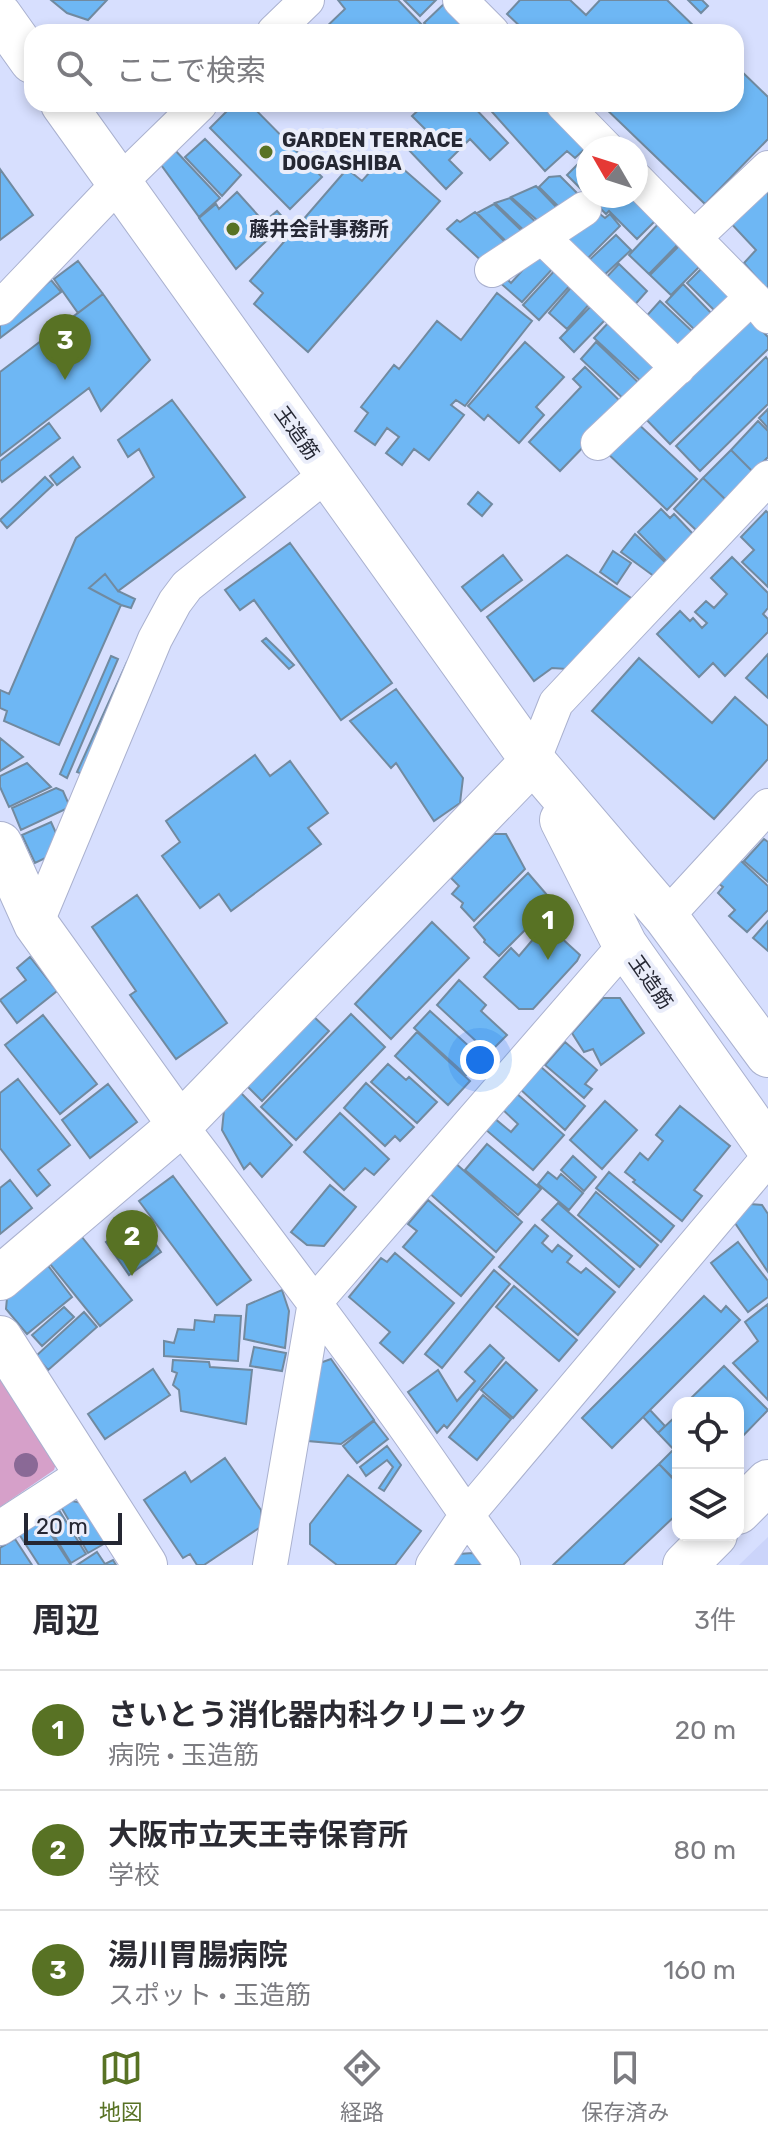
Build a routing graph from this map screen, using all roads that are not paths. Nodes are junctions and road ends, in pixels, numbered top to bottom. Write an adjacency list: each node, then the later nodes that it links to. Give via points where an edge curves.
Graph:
1 (307, 0): 4 (street)
2 (460, 0): 5 (street)
3 (0, 16): 6 (street)
4 (282, 24)
5 (484, 24)
6 (24, 50)
7 (69, 112): 12 (street, 玉造筋)
8 (192, 112): 12 (street)
9 (571, 112): 10 (street)
10 (594, 136)
11 (768, 168): 16 (street)
12 (119, 183): 19 (street); 22 (street, 玉造筋)
13 (648, 191): 16 (street)
14 (584, 209): 15 (street)
15 (542, 237): 17 (street); 20 (street)
16 (694, 238): 18 (street)
17 (492, 270)
18 (760, 306): 20 (street)
19 (0, 308)
20 (678, 368): 21 (street)
21 (598, 443)
22 (327, 474): 24 (street, 玉造筋); 28 (street, via 187,586 175,602)
23 (768, 478): 24 (street, via 556,703)
24 (533, 761): 27 (street, 玉造筋); 29 (street, 玉造筋); 31 (street)
25 (768, 806): 27 (street)
26 (0, 844): 28 (street)
27 (666, 917): 30 (street, 玉造筋)
28 (36, 924): 31 (street)
29 (625, 945): 32 (street, 玉造筋); 35 (street)
30 (768, 1055)
31 (180, 1125): 34 (street); 35 (street)
32 (768, 1147)
33 (768, 1158): 40 (street)
34 (0, 1278)
35 (315, 1302): 40 (street); 44 (street)
36 (0, 1338): 37 (street)
37 (86, 1472): 41 (street); 43 (street)
38 (768, 1482): 39 (street)
39 (744, 1506)
40 (466, 1516): 45 (street); 46 (street)
41 (0, 1528)
42 (709, 1541): 47 (street)
43 (145, 1565)
44 (270, 1565)
45 (433, 1565)
46 (503, 1565)
47 (685, 1565)

